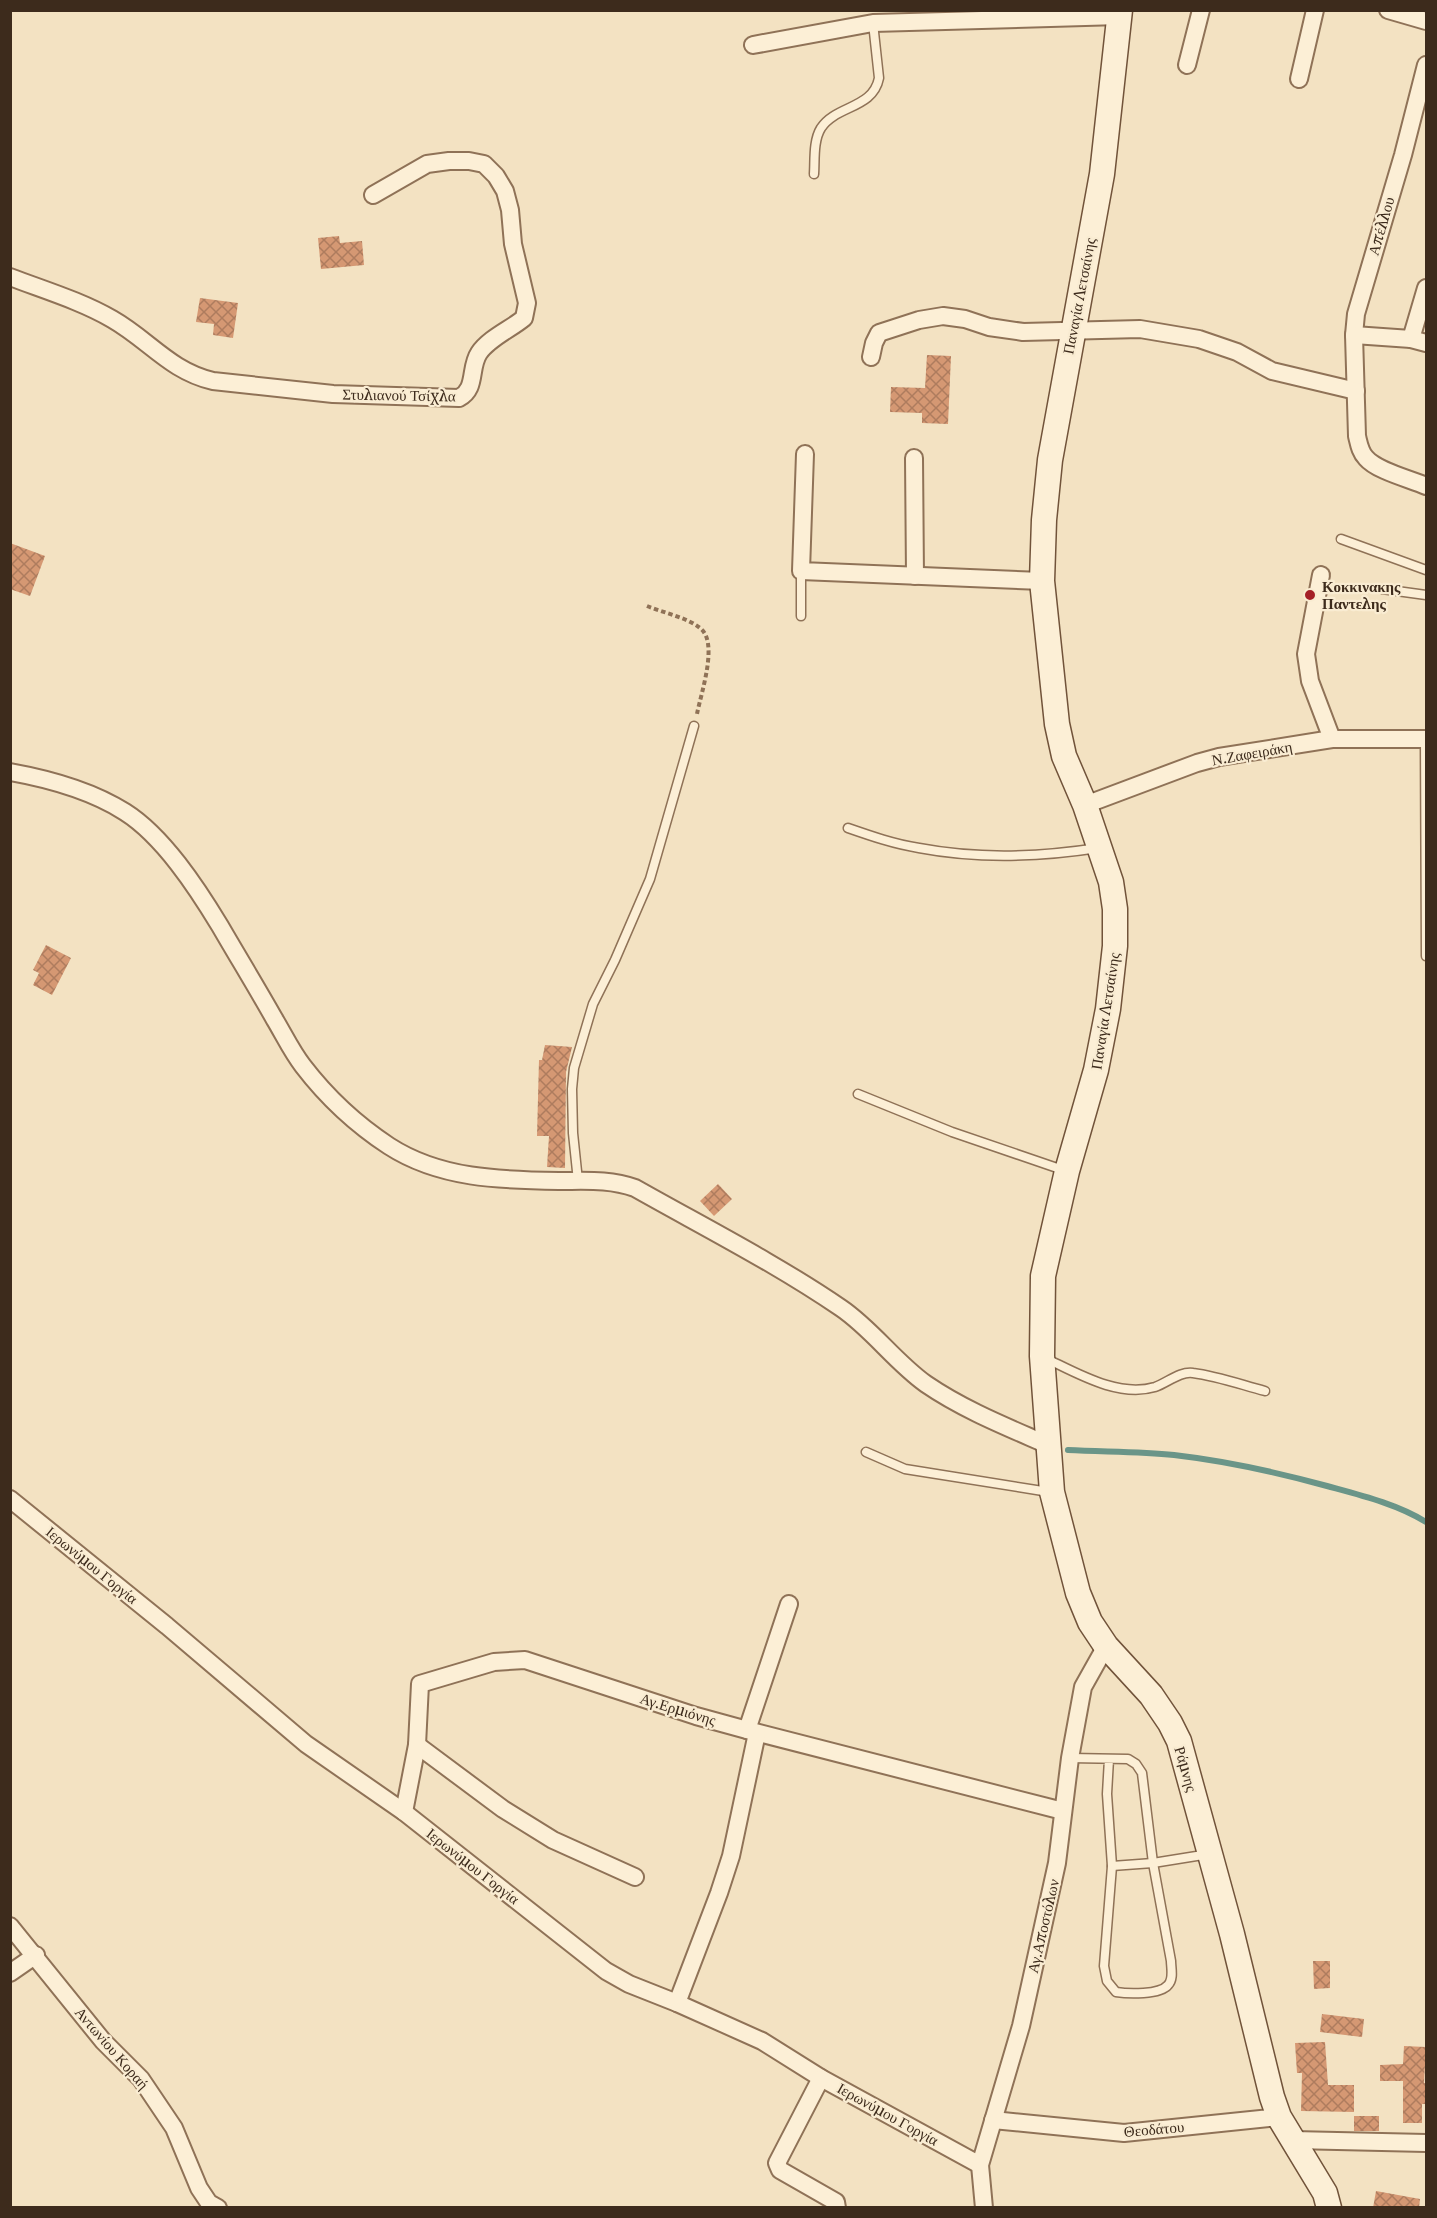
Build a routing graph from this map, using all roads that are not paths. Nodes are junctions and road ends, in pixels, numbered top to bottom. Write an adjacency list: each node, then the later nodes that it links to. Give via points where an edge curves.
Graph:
1 (1201, 10): 9 (street)
2 (1315, 10): 10 (street)
3 (1388, 10): 5 (street)
4 (1120, 13): 6 (street); 15 (main road, Παναγία Λετσαίνης, via 1102,174)
5 (1426, 21)
6 (873, 23): 7 (street); 11 (lane, via 878,85 867,100 830,119 820,129)
7 (753, 45)
8 (1426, 64): 16 (street, Απέλλου, via 1356,314)
9 (1187, 65)
10 (1299, 79)
11 (814, 174)
12 (373, 195): 13 (street, Στυλιανού Τσίχλα, via 427,164 449,161 484,164 505,191 527,312 483,347 477,355 471,387 459,398 333,394 197,377 165,360 101,312)
13 (10, 277)
14 (1426, 288): 17 (street)
15 (1072, 332): 18 (street, via 1023,332 943,316 879,333); 19 (street, via 1140,329 1199,339 1237,352 1272,371); 28 (main road, Παναγία Λετσαίνης, via 1050,460)
16 (1354, 335): 17 (street); 19 (street, Απέλλου)
17 (1419, 341)
18 (871, 357)
19 (1356, 391): 22 (street, Απέλλου, via 1358,436 1366,459)
20 (805, 454): 25 (street)
21 (914, 458): 27 (street)
22 (1426, 486)
23 (1341, 539): 24 (lane)
24 (1426, 570)
25 (801, 571): 27 (street); 31 (lane)
26 (1321, 575): 33 (street, via 1306,654 1310,681)
27 (915, 576): 28 (street)
28 (1042, 581): 36 (main road, Παναγία Λετσαίνης, via 1064,756)
29 (1382, 589): 30 (lane)
30 (1426, 595)
31 (801, 616)
32 (694, 726): 42 (lane, via 650,879 593,1004 574,1068 573,1133)
33 (1332, 739): 34 (street, Ν.Ζαφειράκη); 36 (street, Ν.Ζαφειράκη, via 1197,763)
34 (1426, 739): 39 (lane)
35 (10, 771): 42 (street, via 102,799 144,826 204,899 301,1064 330,1097 388,1145 443,1171 513,1180)
36 (1085, 805): 38 (main road, Παναγία Λετσαίνης)
37 (848, 828): 38 (lane, via 921,849 990,855 1062,854)
38 (1101, 848): 41 (main road, Παναγία Λετσαίνης, via 1111,882 1116,937 1096,1070)
39 (1426, 956)
40 (858, 1094): 41 (lane, via 952,1132)
41 (1067, 1171): 43 (main road, Παναγία Λετσαίνης, via 1044,1276)
42 (578, 1181): 45 (street, via 606,1181 635,1188 735,1243 844,1310 924,1383 963,1407)
43 (1042, 1356): 44 (lane, via 1115,1387 1155,1387 1191,1372); 45 (main road, Παναγία Λετσαίνης)
44 (1265, 1391)
45 (1048, 1445): 47 (main road, Ράμνης)
46 (866, 1452): 47 (lane, via 905,1469)
47 (1052, 1492): 50 (main road, Ράμνης, via 1078,1593)
48 (10, 1499): 56 (street, Ιερωνύμου Γοργία, via 306,1744)
49 (789, 1604): 51 (street)
50 (1106, 1646): 53 (street, Αγ.Αποστόλων, via 1083,1687); 57 (main road, Ράμνης, via 1151,1695 1170,1723 1186,1765)
51 (752, 1732): 52 (street, Αγ.Ερμιόνης, via 525,1660 494,1662 420,1684); 55 (street, Αγ.Ερμιόνης); 64 (street, via 731,1856)
52 (417, 1745): 56 (street, Αγ.Ερμιόνης); 60 (street, via 503,1809 553,1840)
53 (1070, 1758): 54 (lane); 55 (street, Αγ.Αποστόλων)
54 (1109, 1760): 58 (lane, via 1128,1759 1142,1773); 59 (lane)
55 (1063, 1811): 67 (street, Αγ.Αποστόλων, via 1058,1863 1020,2026)
56 (405, 1812): 64 (street, Ιερωνύμου Γοργία, via 606,1971)
57 (1209, 1854): 58 (lane); 66 (main road, Ράμνης)
58 (1153, 1863): 59 (lane); 59 (lane, via 1172,1976 1160,1990 1131,1994 1116,1992 1107,1981 1104,1966)
59 (1112, 1866)
60 (635, 1877)
61 (10, 1926): 62 (street, Αντωνίου Κοραή)
62 (36, 1955): 63 (street); 71 (street, Αντωνίου Κοραή, via 103,2041 141,2079 174,2128 199,2188 209,2203)
63 (10, 1973)
64 (677, 2002): 65 (street, Ιερωνύμου Γοργία, via 762,2041)
65 (821, 2078): 70 (street, Ιερωνύμου Γοργία); 72 (street, via 777,2163 780,2170 836,2202)
66 (1279, 2117): 67 (street, Θεοδάτου, via 1124,2133); 68 (main road, Ράμνης)
67 (993, 2120): 70 (street, Αγ.Αποστόλων)
68 (1293, 2140): 69 (street); 74 (main road, Ράμνης, via 1325,2193)
69 (1426, 2143)
70 (980, 2165): 73 (street, Αγ.Αποστόλων)
71 (218, 2208)
72 (837, 2208)
73 (984, 2208)
74 (1329, 2208)

